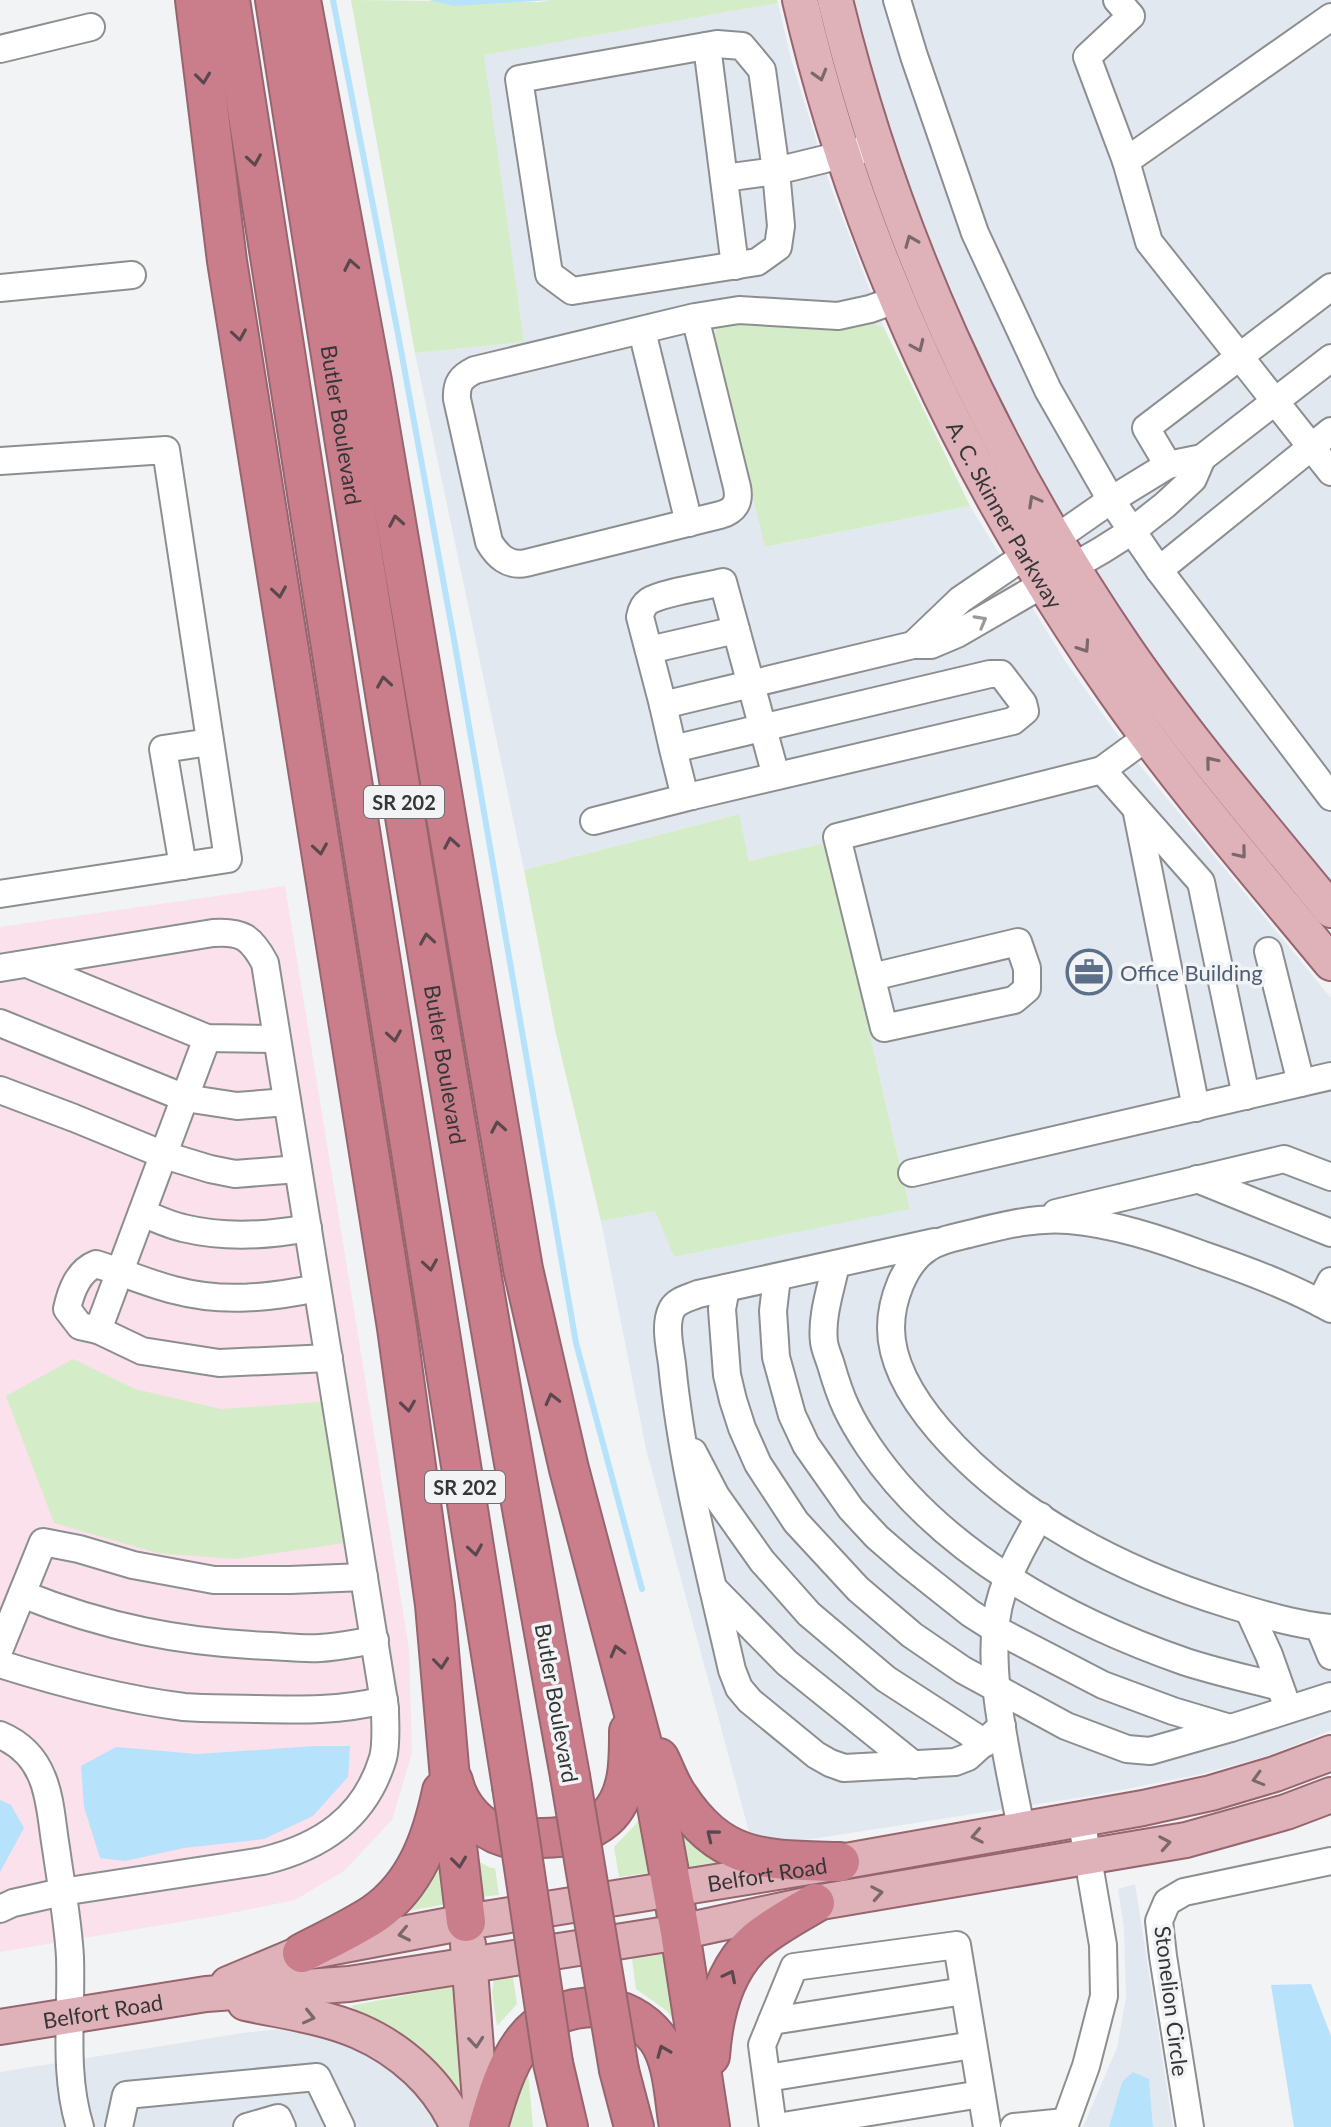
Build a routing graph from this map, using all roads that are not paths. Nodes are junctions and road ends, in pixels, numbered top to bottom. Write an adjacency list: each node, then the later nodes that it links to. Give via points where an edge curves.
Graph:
1 (195, 0): 109 (highway, one-way to 109, via 227,261 397,1328 435,1605)
2 (230, 0): 131 (highway, Butler Boulevard / SR 202, one-way to 131, bridge)
3 (275, 0): 132 (highway, Butler Boulevard / SR 202, one-way to 3, bridge, via 503,1400)
4 (301, 0): 101 (highway, one-way to 4, via 523,1269 370,366)
5 (800, 0): 13 (main road, A. C. Skinner Parkway, one-way to 13, via 819,73)
6 (835, 0): 13 (main road, A. C. Skinner Parkway, via 859,91)
7 (897, 0): 32 (street, via 975,233 1048,390)
8 (1117, 0): 14 (street, via 1131,16 1087,57)
9 (1331, 17): 14 (street)
10 (91, 27): 12 (street)
11 (707, 46): 15 (street, via 742,46 762,70); 16 (street); 17 (street, via 519,79 549,274 572,291)
12 (0, 49)
13 (861, 150): 15 (street); 21 (main road, A. C. Skinner Parkway, via 885,269); 35 (main road, A. C. Skinner Parkway, one-way to 13, via 903,222)
14 (1126, 161): 24 (street, via 1149,242)
15 (776, 171): 16 (street); 17 (street, via 778,247 757,262)
16 (724, 178): 17 (street)
17 (735, 266)
18 (132, 275): 20 (street)
19 (1331, 287): 24 (street)
20 (0, 288)
21 (898, 299): 22 (street, via 838,316 739,310); 35 (main road, A. C. Skinner Parkway, one-way to 35, via 978,469)
22 (695, 317): 23 (street); 33 (street, via 739,497 727,513)
23 (642, 331): 33 (street); 33 (street, via 475,370 460,380 457,399 489,542 516,565)
24 (1240, 356): 26 (street); 30 (street, via 1146,428)
25 (1331, 358): 26 (street)
26 (1276, 401): 27 (street); 28 (street)
27 (1321, 438): 31 (street); 36 (street)
28 (1202, 458): 30 (street); 34 (street, via 1193,479)
29 (0, 461): 43 (street, via 166,450)
30 (1168, 465): 32 (street)
31 (1331, 472)
32 (1111, 500): 34 (street); 35 (street)
33 (689, 523)
34 (1132, 531): 35 (street); 36 (street)
35 (1049, 561): 39 (street, via 960,600 913,645); 42 (main road, A. C. Skinner Parkway, one-way to 42, via 1074,632); 53 (main road, A. C. Skinner Parkway, one-way to 35)
36 (1159, 570): 48 (street)
37 (736, 630): 38 (street); 38 (street, via 723,582 647,602 640,617); 39 (street)
38 (649, 650): 40 (street)
39 (751, 685): 40 (street); 41 (street)
40 (663, 705): 44 (street)
41 (763, 728): 44 (street); 46 (street); 46 (street, via 990,674 1001,674 1023,703 1025,711 1013,721)
42 (1147, 737): 45 (street); 55 (main road, A. C. Skinner Parkway, one-way to 55)
43 (210, 742): 51 (street, via 228,859); 51 (street, via 163,749)
44 (673, 749): 47 (street, via 683,789)
45 (1102, 770): 49 (street); 58 (street, via 837,837)
46 (776, 776): 47 (street)
47 (692, 796): 50 (street)
48 (1331, 797)
49 (1137, 809): 65 (street, via 1201,882); 68 (street)
50 (594, 821)
51 (183, 866): 52 (street)
52 (0, 894)
53 (1331, 910)
54 (1268, 951): 63 (street)
55 (1331, 963)
56 (26, 964): 57 (street); 60 (street); 61 (street, via 231,932 246,938 265,963)
57 (0, 968)
58 (872, 977): 58 (street, via 884,1028 1014,1000 1027,989 1018,942)
59 (0, 1023): 66 (street)
60 (207, 1038): 61 (street); 66 (street)
61 (277, 1039): 67 (street)
62 (1331, 1076): 63 (street)
63 (1301, 1083): 65 (street)
64 (0, 1090): 69 (street)
65 (1246, 1096): 68 (street)
66 (185, 1098): 67 (street, via 237,1106); 69 (street)
67 (287, 1102): 70 (street)
68 (1196, 1108): 71 (street)
69 (164, 1155): 70 (street, via 235,1174); 74 (street)
70 (298, 1169): 76 (street)
71 (912, 1173)
72 (1331, 1177): 73 (street, via 1284,1159)
73 (1197, 1179): 75 (street); 77 (street)
74 (142, 1213): 76 (street, via 180,1228 213,1233 252,1235); 80 (street)
75 (1022, 1221): 78 (street); 84 (street, via 1068,1220 1161,1239)
76 (308, 1228): 82 (street)
77 (1331, 1233)
78 (946, 1240): 79 (street); 88 (street, via 912,1263 901,1285 891,1329 899,1367 922,1408 956,1449 984,1477)
79 (836, 1264): 81 (street); 90 (street, via 824,1342 852,1421 912,1501)
80 (120, 1271): 82 (street, via 174,1291 225,1299 276,1297); 85 (street); 85 (street, via 96,1264 85,1268 71,1292 67,1309 80,1326)
81 (777, 1277): 83 (street); 95 (street, via 776,1357 806,1445 877,1537)
82 (317, 1288): 86 (street)
83 (726, 1288): 87 (street, via 698,1294 672,1308 669,1334); 100 (street, via 722,1332 733,1400 758,1464 796,1522 858,1589 912,1635)
84 (1327, 1298)
85 (98, 1330): 86 (street, via 142,1351 219,1363)
86 (329, 1358): 89 (street)
87 (682, 1431): 91 (street); 106 (street, via 716,1496 762,1561 809,1614 886,1679)
88 (1040, 1516): 90 (street); 93 (street, via 1150,1576)
89 (364, 1577): 92 (street, via 214,1580 43,1542); 96 (street)
90 (1009, 1577): 95 (street); 103 (street, via 1107,1630)
91 (713, 1588): 110 (street, via 787,1663); 110 (street, via 732,1670 750,1701 830,1763 844,1768)
92 (22, 1594): 96 (street, via 107,1624 182,1639 319,1648); 97 (street)
93 (1249, 1611): 94 (street); 103 (street)
94 (1325, 1628): 98 (street)
95 (995, 1629): 100 (street); 105 (street, via 1103,1685)
96 (375, 1640): 104 (street)
97 (0, 1648)
98 (1331, 1656)
99 (0, 1664): 104 (street, via 119,1697 187,1707 312,1711)
100 (997, 1686): 105 (street, via 1066,1726 1127,1749 1150,1751); 106 (street)
101 (629, 1696): 109 (highway, via 628,1767 618,1801 607,1817 572,1834 507,1837 489,1830 464,1807); 116 (highway, one-way to 101, via 761,1857 705,1831 678,1796); 117 (highway, via 653,1785)
102 (1331, 1696): 103 (street)
103 (1284, 1699): 105 (street)
104 (384, 1700): 118 (street, via 379,1766 362,1801 327,1836 263,1861)
105 (1231, 1728)
106 (994, 1734): 110 (street, via 968,1757); 113 (street)
107 (0, 1735): 118 (street, via 25,1750 43,1779)
108 (1331, 1753): 112 (main road, Belfort Road, one-way to 112, via 1211,1793)
109 (448, 1756): 121 (highway, one-way to 121); 123 (highway, via 430,1838 409,1878 374,1914)
110 (914, 1765)
111 (1331, 1795): 114 (main road, Belfort Road, one-way to 111, via 1186,1840)
112 (1081, 1818): 113 (main road, Belfort Road); 114 (street)
113 (1021, 1828): 116 (main road, Belfort Road, one-way to 116)
114 (1088, 1857): 119 (main road, Belfort Road, one-way to 114); 136 (street, via 1103,1945 1104,1996)
115 (1331, 1861): 152 (street, Stonelion Circle, via 1184,1892 1167,1902 1159,1921)
116 (840, 1862): 117 (main road, Belfort Road)
117 (672, 1890): 121 (main road, Belfort Road); 122 (highway)
118 (62, 1892): 120 (street); 127 (street)
119 (815, 1903): 122 (main road, Belfort Road); 135 (highway, one-way to 119, via 728,1979 755,1942)
120 (0, 1909)
121 (466, 1922): 123 (main road, Belfort Road, one-way to 123); 124 (main road)
122 (680, 1932): 124 (main road, Belfort Road); 135 (highway)
123 (302, 1953): 126 (main road, Belfort Road)
124 (469, 1965): 126 (main road, Belfort Road, via 349,1984); 143 (main road, one-way to 143)
125 (964, 1991): 128 (street); 128 (street, via 957,1945 794,1967); 130 (street)
126 (206, 1994): 127 (main road, Belfort Road); 142 (main road, one-way to 142, via 358,2031 405,2059 429,2082)
127 (71, 2017): 129 (main road, Belfort Road); 137 (street, via 71,2075)
128 (772, 2021): 133 (street, via 762,2045)
129 (0, 2027)
130 (973, 2045): 133 (street); 134 (street)
131 (553, 2063): 145 (highway); 146 (highway, Butler Boulevard / SR 202)
132 (619, 2070): 147 (highway); 148 (highway, Butler Boulevard / SR 202)
133 (767, 2078): 149 (street)
134 (981, 2094): 149 (street); 150 (street)
135 (699, 2120): 144 (highway, one-way to 144, via 657,2038 644,2024 608,2007 586,2007 545,2020 518,2048)
136 (1064, 2124): 151 (street)
137 (80, 2127)
138 (119, 2127): 141 (street, via 126,2095 317,2077)
139 (247, 2127): 140 (street, via 278,2118)
140 (282, 2127)
141 (341, 2127)
142 (458, 2127)
143 (482, 2127)
144 (488, 2127)
145 (552, 2127)
146 (568, 2127)
147 (621, 2127)
148 (634, 2127)
149 (775, 2127)
150 (987, 2127)
151 (1014, 2127)
152 (1190, 2127)

